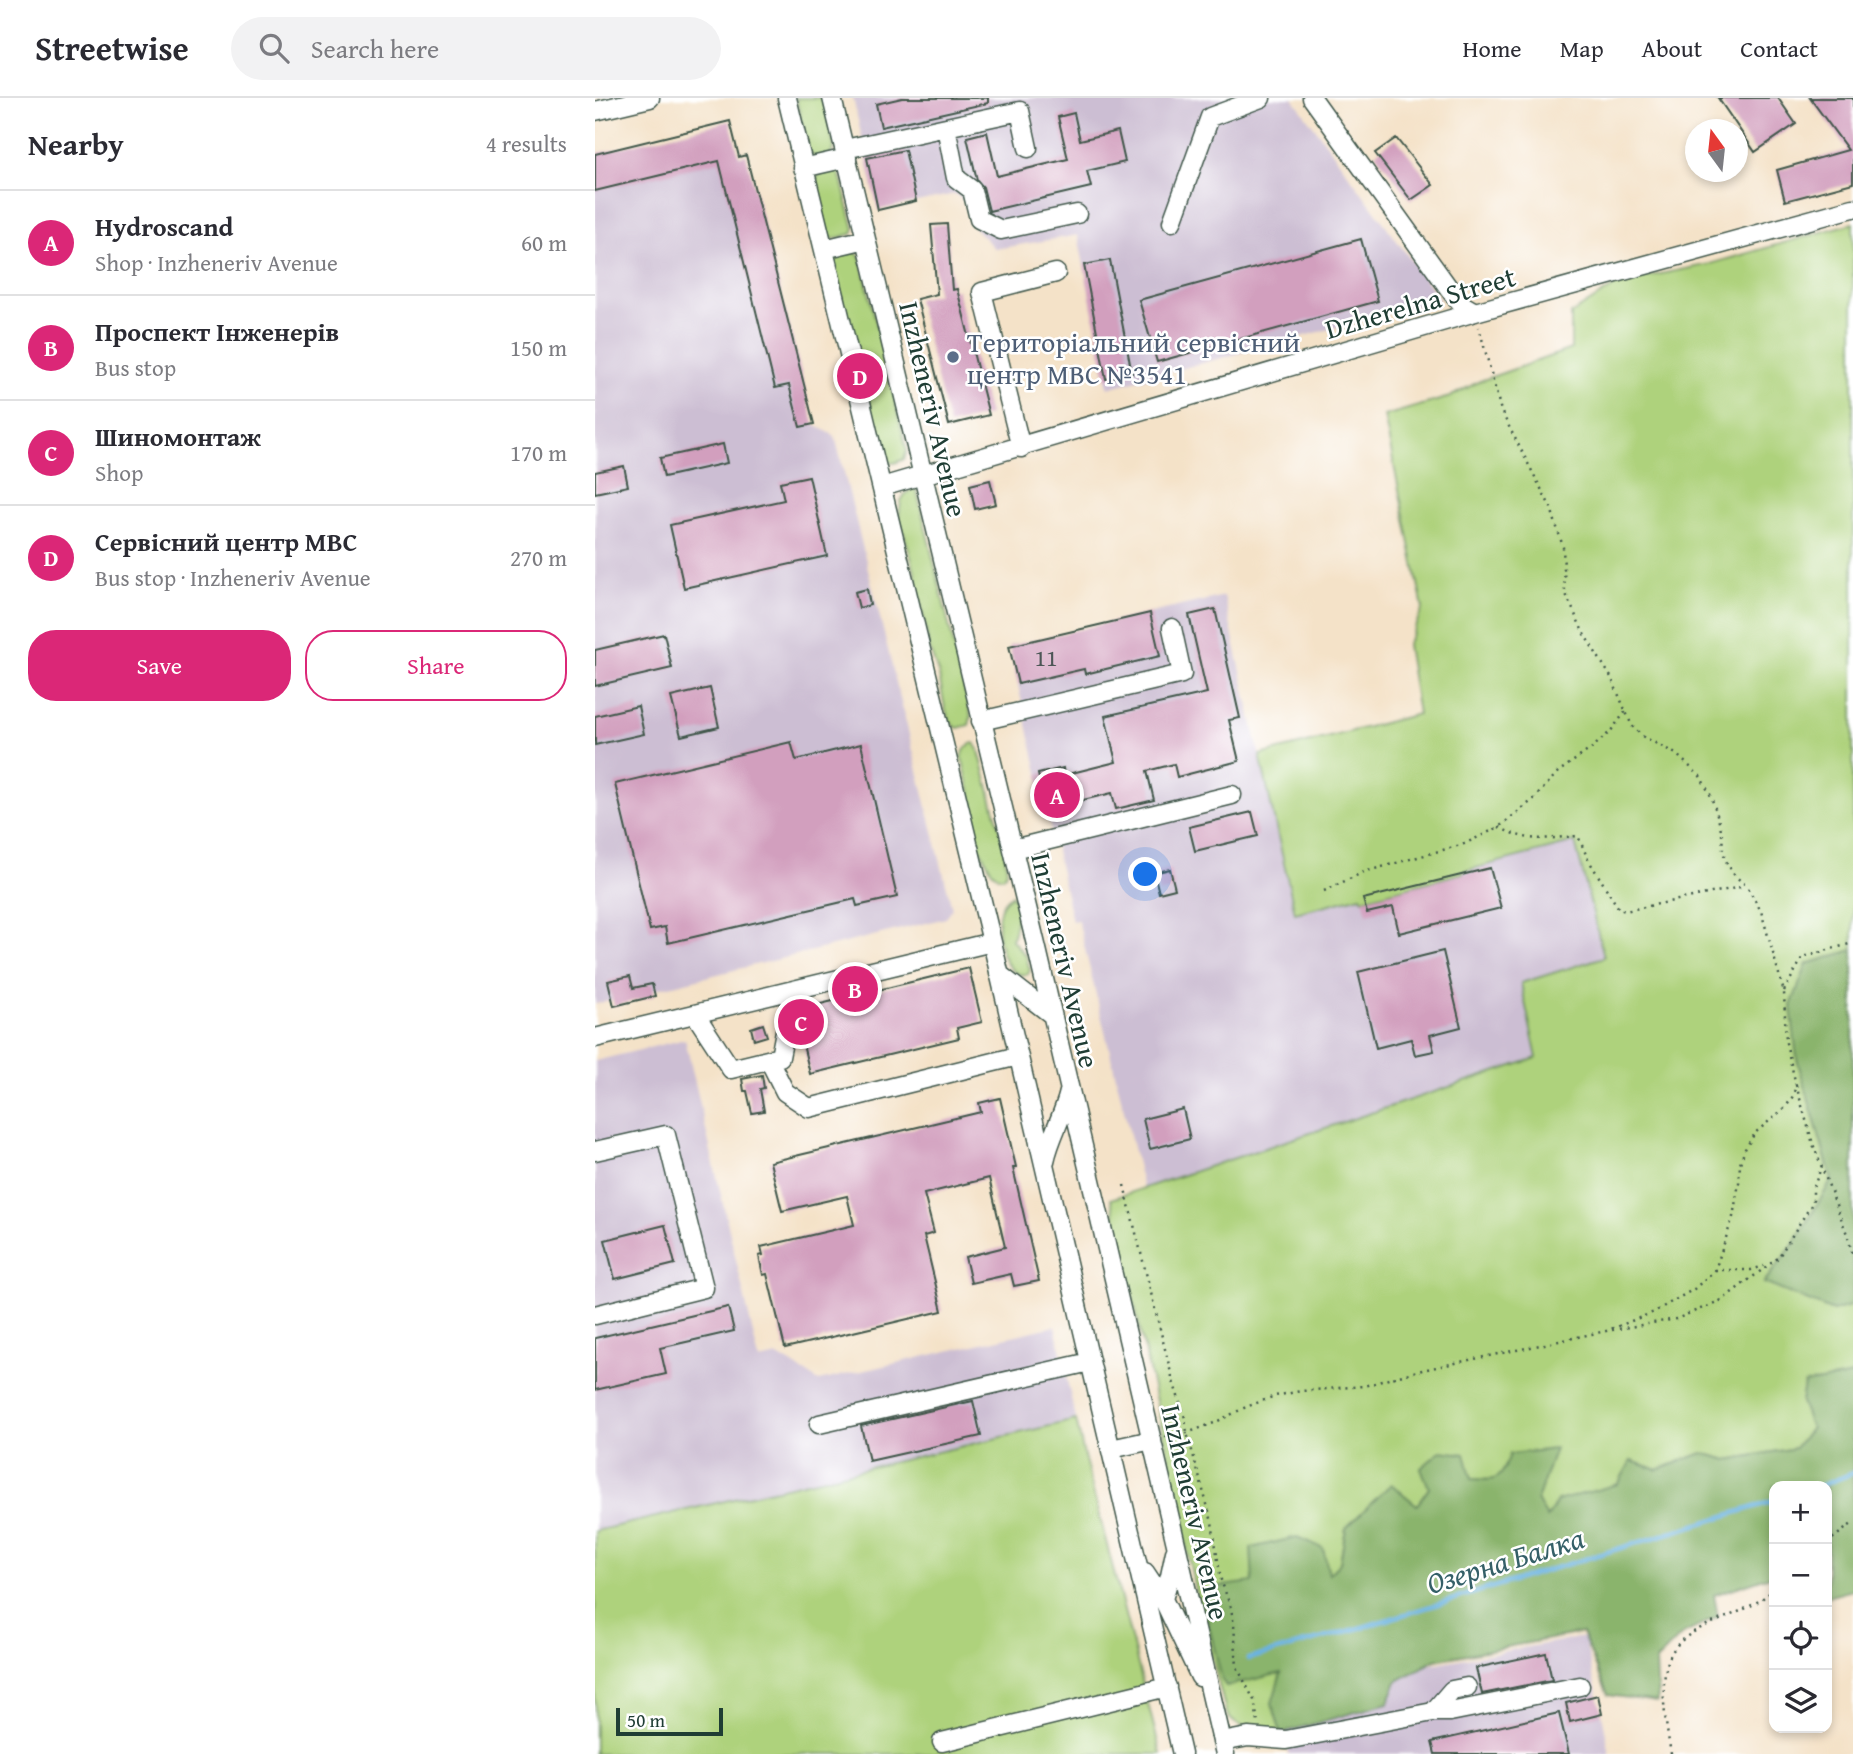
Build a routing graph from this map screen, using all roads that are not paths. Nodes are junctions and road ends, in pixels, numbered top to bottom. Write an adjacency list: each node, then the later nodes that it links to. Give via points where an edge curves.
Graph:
1 (650, 98): 6 (street)
2 (786, 98): 10 (street)
3 (832, 98): 9 (street, Inzheneriv Avenue)
4 (1261, 98): 13 (street, via 1210,117)
5 (1313, 98): 17 (street, via 1453,294)
6 (595, 111)
7 (946, 127): 8 (street, via 1020,111); 9 (street); 12 (street, via 956,178 972,190 979,219 1001,230)
8 (1028, 148)
9 (846, 154): 10 (street); 14 (street, Inzheneriv Avenue)
10 (803, 168): 15 (street)
11 (1853, 208): 17 (street, Dzherelna Street)
12 (1077, 214)
13 (1172, 222)
14 (866, 239): 15 (street); 19 (street, Inzheneriv Avenue)
15 (824, 249): 20 (street)
16 (1056, 272): 18 (street, via 982,292)
17 (1475, 312): 18 (street, Dzherelna Street)
18 (1021, 448): 19 (street, Dzherelna Street)
19 (922, 477): 20 (street, Dzherelna Street); 22 (street, Inzheneriv Avenue)
20 (882, 487): 25 (street)
21 (1172, 628): 22 (street, via 1182,674)
22 (981, 721): 24 (street, Inzheneriv Avenue)
23 (1232, 795): 24 (street)
24 (1013, 849): 29 (street, Inzheneriv Avenue)
25 (992, 942): 26 (street); 27 (street)
26 (999, 974): 29 (street); 31 (street)
27 (793, 990): 28 (street); 32 (street, via 780,1057)
28 (695, 1014): 30 (street); 32 (street, via 731,1069)
29 (1052, 1014): 33 (street, Inzheneriv Avenue)
30 (595, 1038)
31 (1018, 1056): 32 (street, via 809,1108 785,1092); 35 (street)
32 (769, 1060)
33 (1069, 1089): 35 (street); 39 (street, Inzheneriv Avenue)
34 (595, 1151): 36 (street, via 666,1135 704,1288)
35 (1044, 1165): 37 (street)
36 (595, 1315)
37 (1090, 1362): 38 (street); 40 (street)
38 (819, 1424)
39 (1151, 1440): 40 (street); 41 (street, Inzheneriv Avenue)
40 (1111, 1450): 42 (street)
41 (1176, 1545): 43 (street); 47 (street, Inzheneriv Avenue)
42 (1137, 1560): 43 (street); 45 (street)
43 (1163, 1599): 47 (street)
44 (1580, 1686): 48 (street)
45 (1167, 1687): 49 (street); 51 (street)
46 (1467, 1687): 48 (street, via 1452,1690)
47 (1214, 1706): 50 (street, Inzheneriv Avenue)
48 (1433, 1712): 50 (street, via 1286,1740 1248,1737)
49 (942, 1742)
50 (1224, 1748)
51 (1182, 1754)

